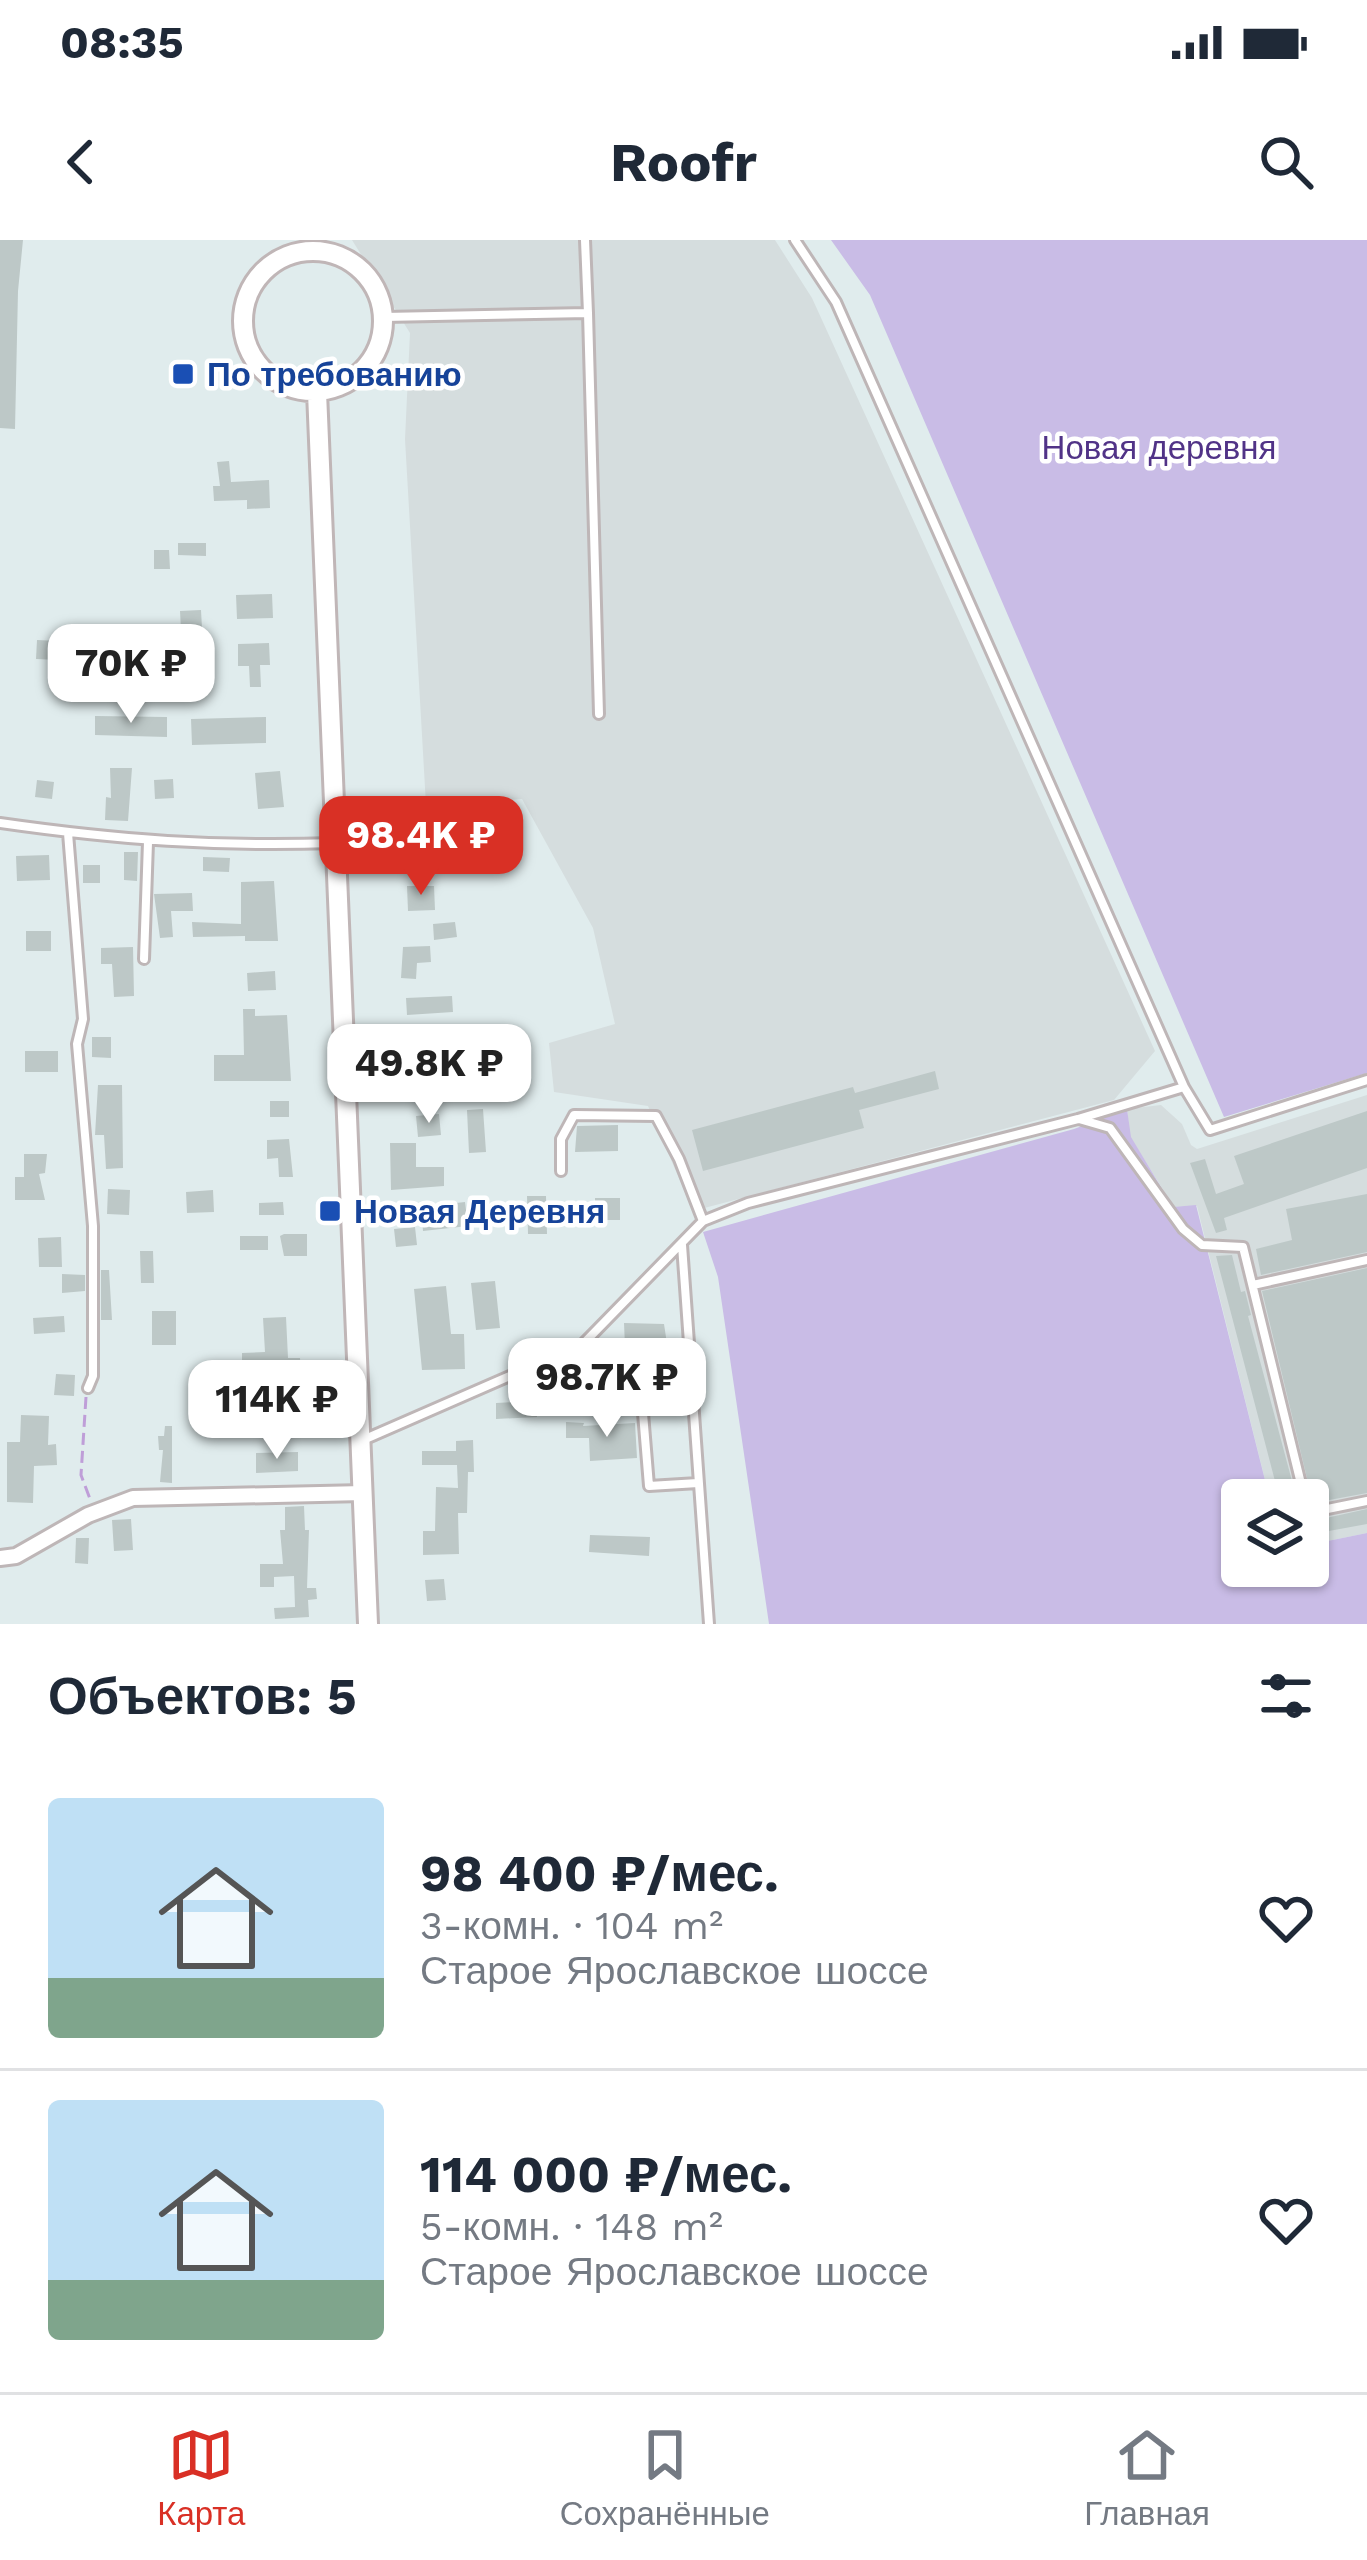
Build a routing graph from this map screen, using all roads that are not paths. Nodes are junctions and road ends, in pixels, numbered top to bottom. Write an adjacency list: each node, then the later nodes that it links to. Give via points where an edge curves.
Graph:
1 (585, 240): 4 (lane)
2 (794, 240): 14 (lane, via 836,302)
3 (310, 245): 5 (main road, via 369,277); 6 (main road, via 254,282 242,325 258,366 274,381)
4 (588, 313): 5 (lane); 7 (lane)
5 (384, 317): 6 (main road, via 373,360 339,387)
6 (317, 392): 11 (main road)
7 (599, 714)
8 (0, 823): 9 (lane)
9 (68, 832): 10 (lane); 22 (lane, via 93,1226)
10 (148, 842): 11 (lane); 12 (lane)
11 (337, 843): 23 (main road)
12 (144, 959)
13 (1367, 1080): 14 (lane, via 1210,1130)
14 (1184, 1088): 15 (lane)
15 (1078, 1119): 17 (lane); 20 (lane, via 1110,1128 1202,1245 1243,1247)
16 (561, 1172): 17 (lane, via 562,1138 574,1115 656,1116)
17 (703, 1221): 18 (lane)
18 (682, 1243): 21 (lane); 25 (lane)
19 (1367, 1260): 20 (lane)
20 (1253, 1285): 24 (lane)
21 (583, 1344): 23 (lane); 25 (lane, via 641,1401 650,1486)
22 (88, 1388)
23 (362, 1441): 26 (main road)
24 (1300, 1479)
25 (698, 1483): 31 (lane)
26 (364, 1493): 29 (street, via 133,1498); 30 (main road)
27 (1367, 1501): 28 (lane)
28 (1329, 1509)
29 (0, 1558)
30 (368, 1624)
31 (709, 1624)

